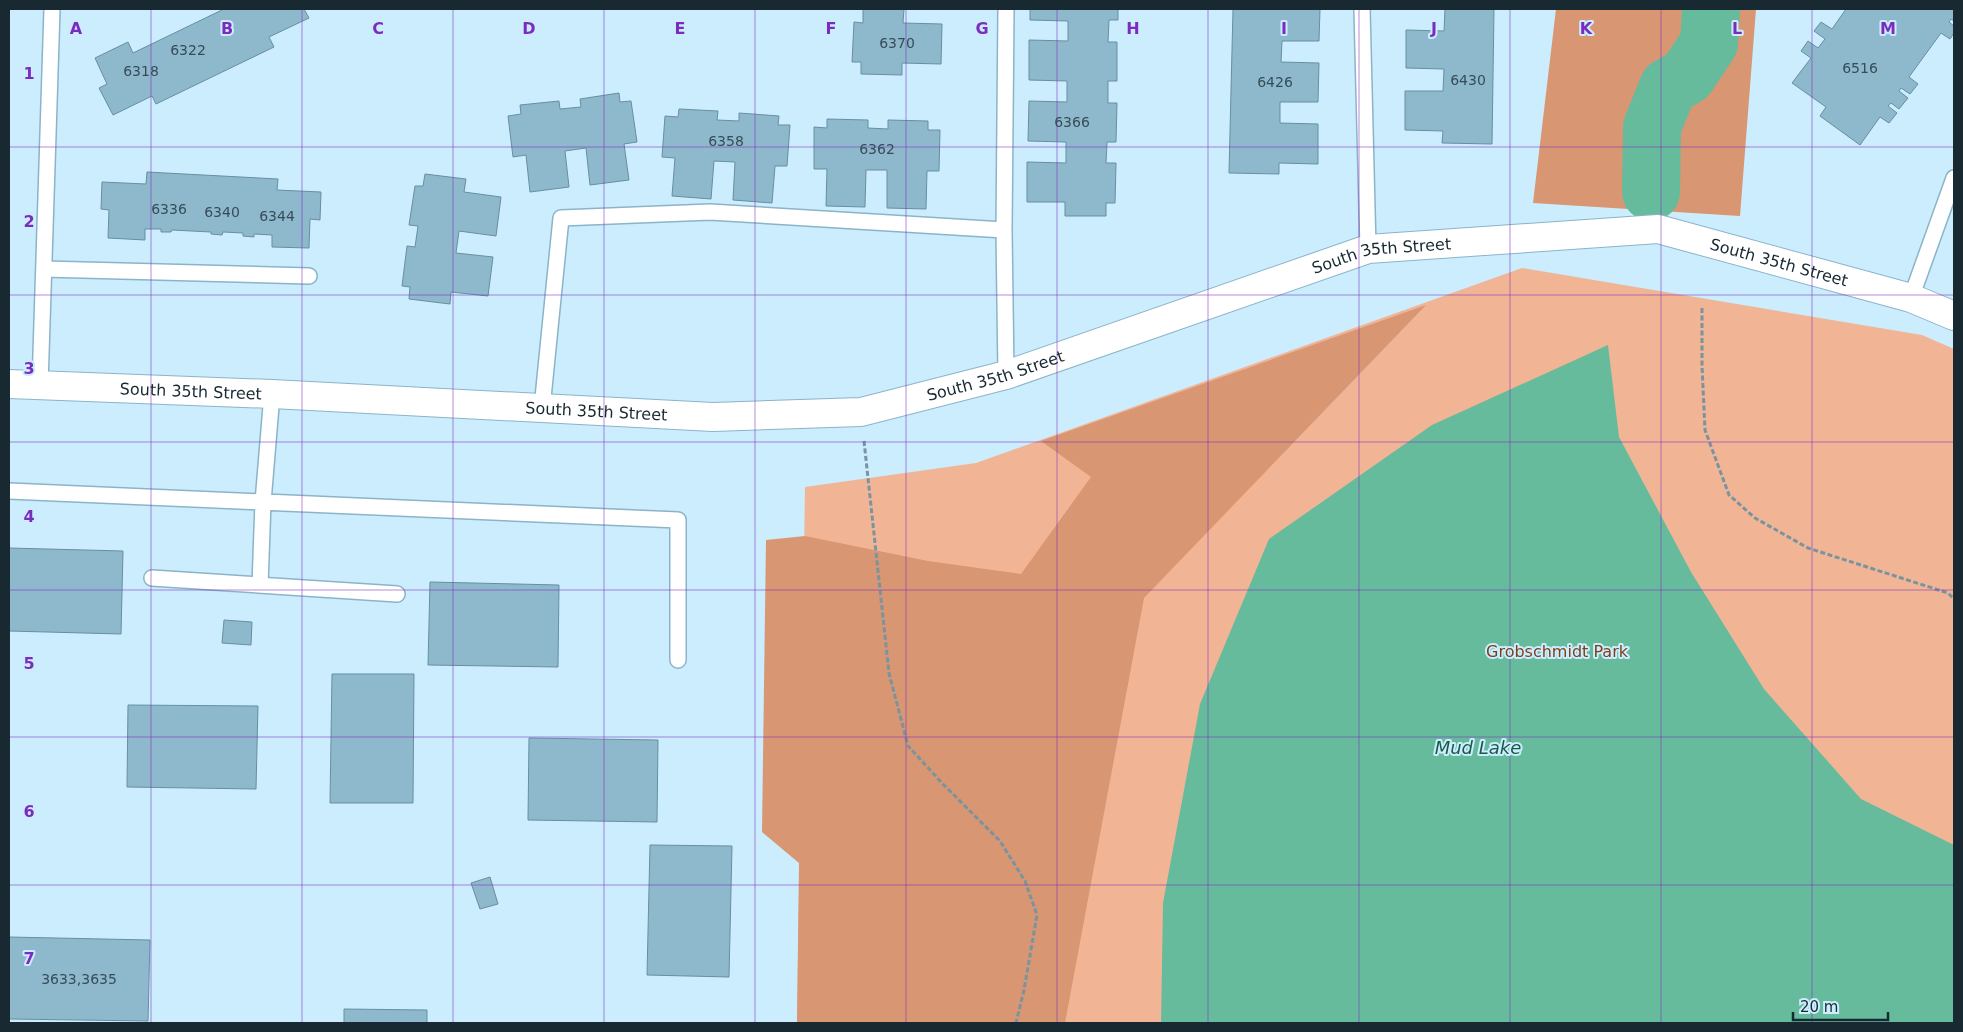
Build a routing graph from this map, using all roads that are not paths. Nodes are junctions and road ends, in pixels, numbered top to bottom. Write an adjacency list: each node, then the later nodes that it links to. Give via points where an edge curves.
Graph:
1 (52, 9): 7 (lane)
2 (1006, 9): 5 (lane)
3 (1362, 9): 6 (lane)
4 (1954, 178): 9 (lane)
5 (1004, 230): 11 (lane); 15 (lane, via 710,212 561,218)
6 (1368, 249): 9 (street, South 35th Street, via 1658,229); 11 (street, South 35th Street)
7 (44, 269): 8 (lane); 13 (lane)
8 (309, 276)
9 (1911, 298): 10 (street, South 35th Street)
10 (1954, 316)
11 (1006, 375): 15 (street, South 35th Street, via 861,412 713,417)
12 (9, 384): 13 (street, South 35th Street)
13 (40, 385): 14 (street, South 35th Street)
14 (272, 394): 15 (street, South 35th Street); 17 (lane)
15 (542, 408)
16 (9, 492): 17 (lane)
17 (263, 502): 19 (lane); 21 (lane, via 678,520)
18 (152, 578): 19 (lane)
19 (260, 585): 20 (lane)
20 (397, 594)
21 (678, 660)

